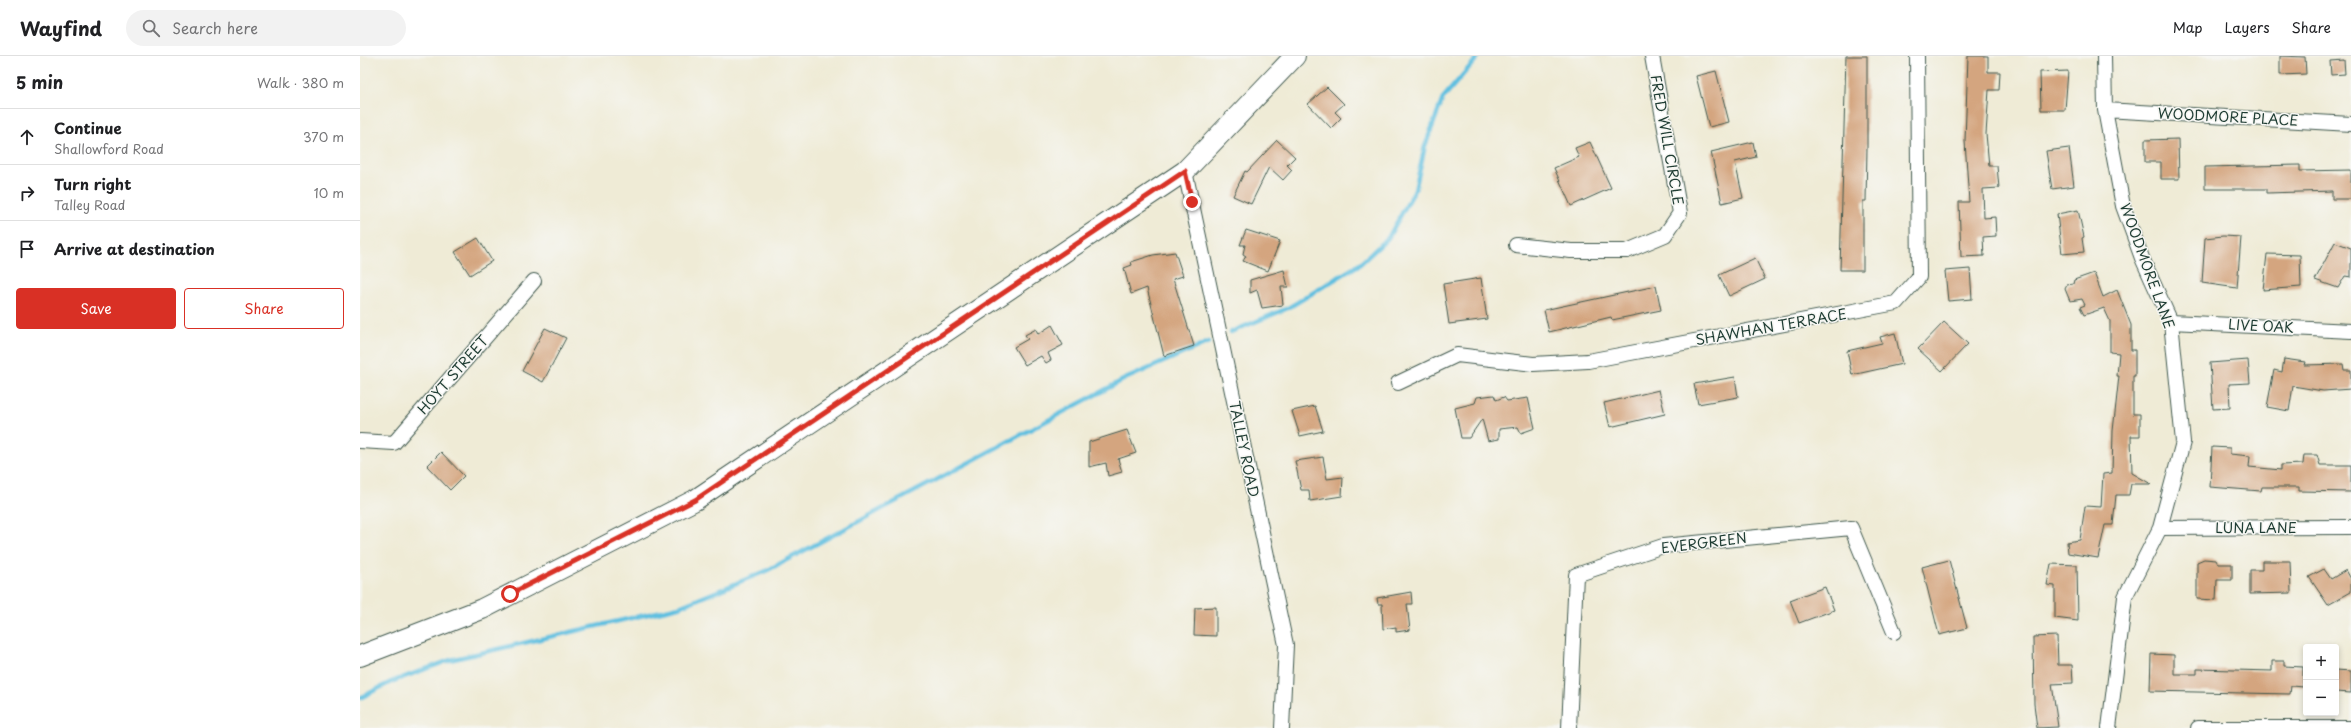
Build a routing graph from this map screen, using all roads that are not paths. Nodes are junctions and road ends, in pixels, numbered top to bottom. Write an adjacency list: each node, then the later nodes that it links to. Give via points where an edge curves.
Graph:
1 (1295, 56): 7 (street)
2 (1652, 56): 8 (street, FRED WILL CIRCLE, via 1680,213 1665,234 1628,251 1571,251)
3 (1917, 56): 12 (street, SHAWHAN TERRACE, via 1919,277 1896,303 1588,361 1533,364 1457,355)
4 (2104, 56): 5 (street, WOODMORE LANE)
5 (2105, 110): 6 (street, WOODMORE PLACE); 10 (street, WOODMORE LANE, via 2123,206 2142,258)
6 (2351, 124)
7 (1185, 171): 17 (street, via 695,500 482,609); 18 (street, TALLEY ROAD, via 1286,645)
8 (1516, 245)
9 (534, 281): 13 (street, HOYT STREET, via 394,443)
10 (2171, 322): 11 (street, LIVE OAK); 15 (street, WOODMORE LANE, via 2183,442)
11 (2351, 330)
12 (1398, 383)
13 (360, 441)
14 (2351, 527): 15 (street, LUNA LANE)
15 (2160, 528): 20 (street, WOODMORE LANE, via 2125,598)
16 (1894, 632): 19 (street, EVERGREEN, via 1851,528 1663,546 1576,575)
17 (360, 656)
18 (1282, 728)
19 (1569, 728)
20 (2109, 728)
21 (2198, 728): 22 (street)
22 (2351, 728)

